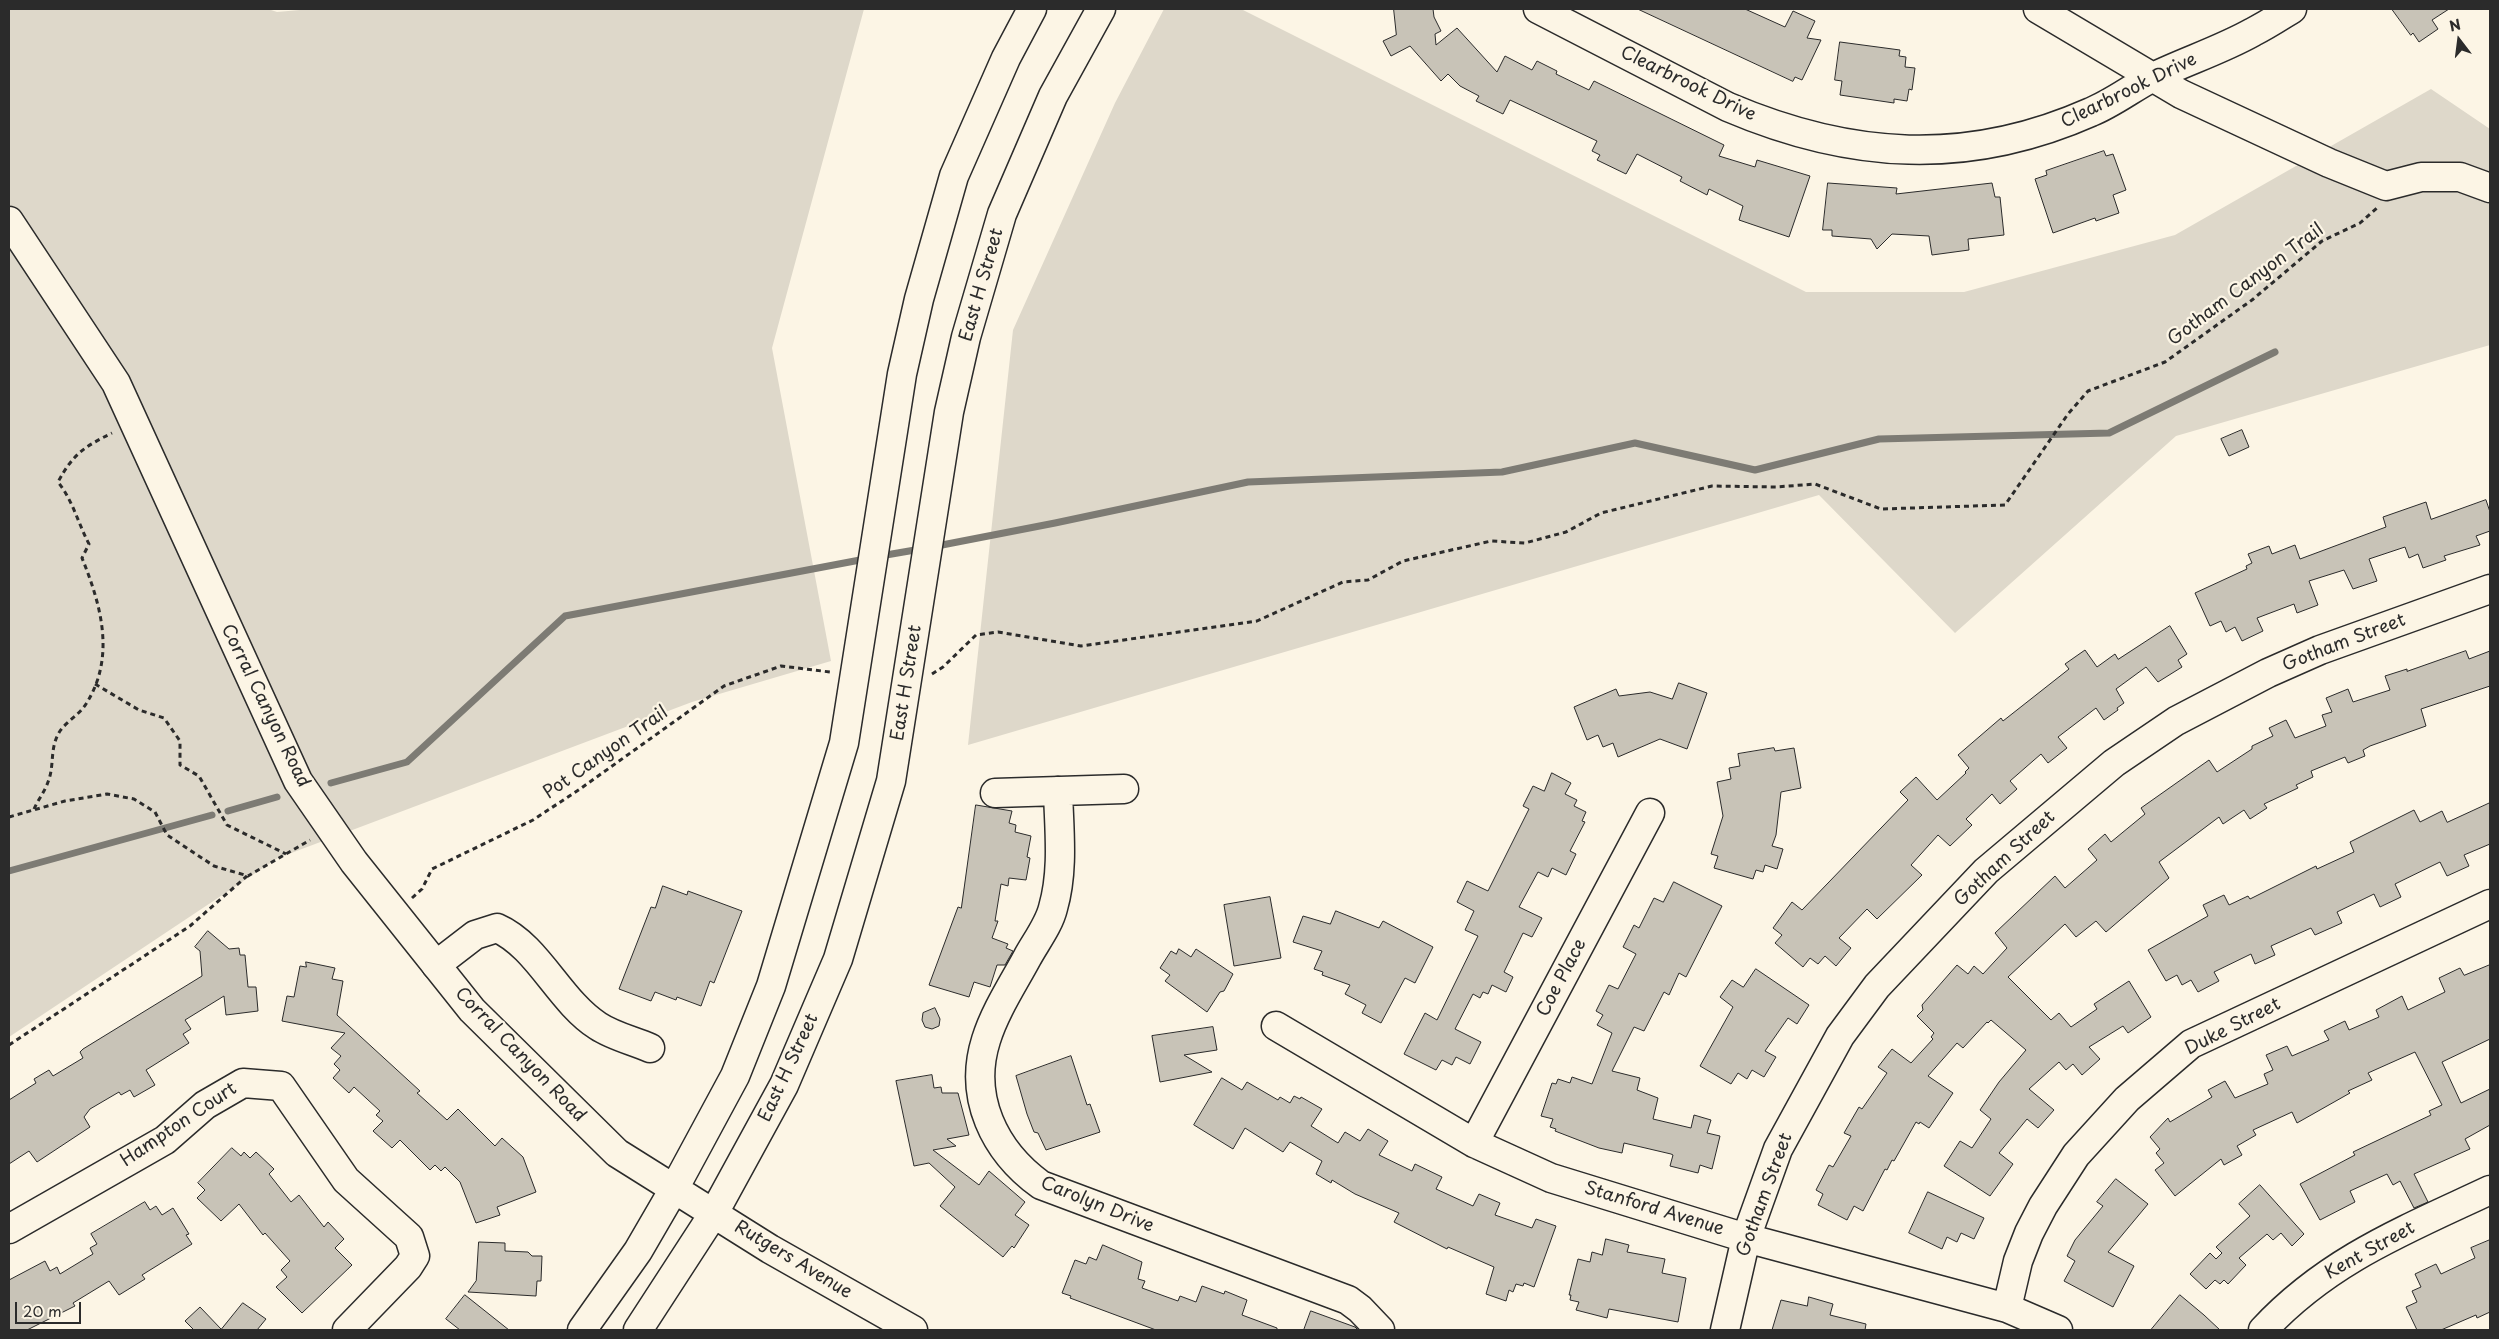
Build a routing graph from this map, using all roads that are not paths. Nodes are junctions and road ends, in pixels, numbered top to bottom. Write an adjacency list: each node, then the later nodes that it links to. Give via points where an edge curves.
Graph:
1 (1032, 9): 19 (street, via 1006,58 954,176 919,299 902,374 844,743 771,986 735,1076)
2 (1101, 9): 21 (street, East H Street, via 1053,96 1002,214 972,318 949,412 891,781 838,959 784,1085)
3 (1538, 9): 6 (street, Clearbrook Drive, via 1751,117 1830,142 1863,147 1929,150 1995,143 2078,118)
4 (2038, 9): 6 (street)
5 (2292, 9): 6 (street, Clearbrook Drive, via 2253,33)
6 (2152, 78): 7 (street, via 2329,163 2386,186 2422,177 2460,176)
7 (2490, 188)
8 (9, 221): 15 (street, Corral Canyon Road, via 116,382 298,781)
9 (2490, 589): 23 (street, Gotham Street, via 2320,650 2176,721 2114,763 1986,871 1877,986 1840,1036 1778,1149)
10 (1124, 789): 11 (street)
11 (1058, 791): 12 (street); 29 (street, Carolyn Drive, via 1060,870 1053,909 993,1022 982,1056 980,1074 984,1109 999,1145 1025,1174 1040,1185 1348,1300)
12 (995, 793)
13 (1650, 813): 18 (street, Coe Place)
14 (2490, 904): 24 (street, Duke Street, via 2191,1044 2127,1099 2076,1155 2043,1206 2030,1233 2018,1262)
15 (436, 964): 17 (street, via 475,935 497,928 513,935 566,996 598,1026); 19 (street, Corral Canyon Road, via 472,1010 617,1153)
16 (1276, 1026): 18 (street, Stanford Avenue)
17 (650, 1048)
18 (1474, 1143): 23 (street, Stanford Avenue, via 1551,1178)
19 (674, 1188): 21 (street, Rutgers Avenue); 26 (street, via 638,1251)
20 (2490, 1190): 32 (street, Kent Street, via 2368,1248 2336,1267 2301,1292)
21 (714, 1213): 27 (street, East H Street); 28 (street, Rutgers Avenue, via 770,1249)
22 (9, 1229): 25 (street, Hampton Court, via 165,1140 205,1105 243,1083 282,1086 346,1180 409,1237 414,1256 408,1267)
23 (1746, 1238): 24 (street, Stanford Avenue); 30 (street, Gotham Street)
24 (2007, 1308): 31 (street, Stanford Avenue)
25 (347, 1330)
26 (582, 1330)
27 (638, 1330)
28 (913, 1330)
29 (1380, 1330)
30 (1725, 1330)
31 (2058, 1330)
32 (2263, 1330)

